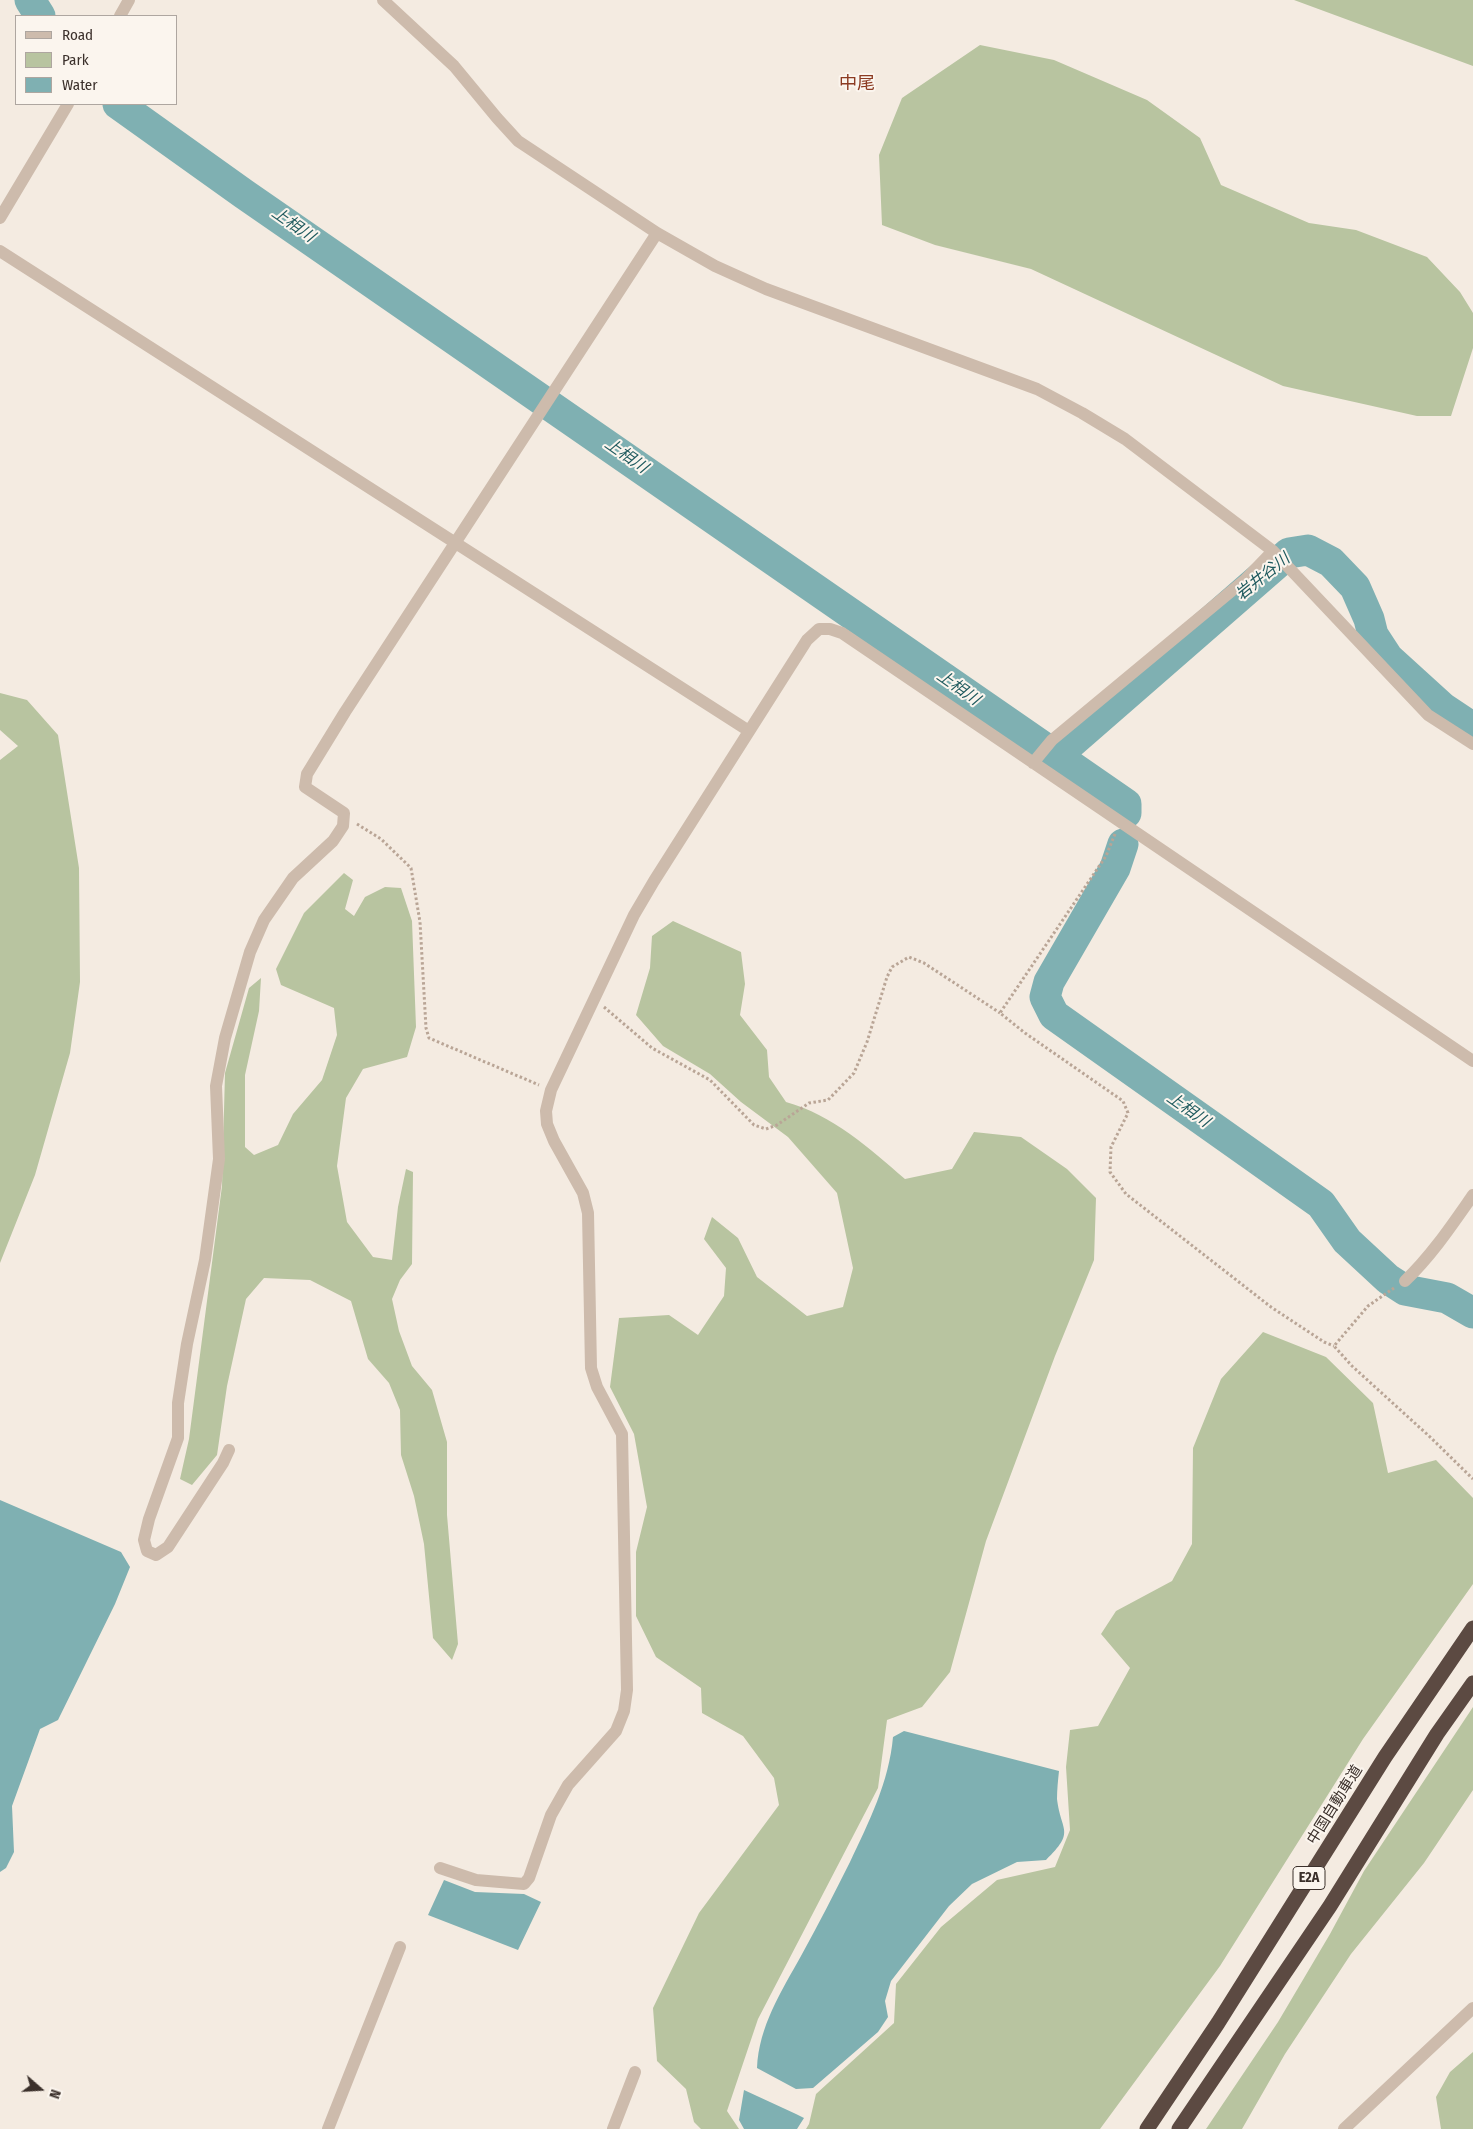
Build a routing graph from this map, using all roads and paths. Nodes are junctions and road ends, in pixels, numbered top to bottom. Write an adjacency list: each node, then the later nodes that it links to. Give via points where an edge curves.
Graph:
1 (129, 0): 3 (street)
2 (383, 0): 6 (street, via 454,66 518,141)
3 (121, 15)
4 (67, 105): 5 (street)
5 (0, 218)
6 (658, 233): 8 (street); 9 (street, via 715,266 766,289 1045,393 1125,440)
7 (0, 251): 8 (street)
8 (456, 543): 10 (street); 14 (street, via 307,774 305,787 344,814)
9 (1278, 556): 11 (street, via 1428,715); 12 (street, via 1052,740)
10 (749, 731): 12 (street, via 807,640 819,629 830,628); 15 (street, via 634,915)
11 (1473, 744)
12 (1036, 759): 13 (street)
13 (1120, 822): 16 (path, via 1106,856); 17 (street)
14 (343, 826): 18 (path, via 356,824 372,831 411,868 420,922 429,1038); 22 (street, via 333,841 294,878 264,920 250,952 225,1038 216,1086 219,1159 205,1260 182,1373 178,1438 144,1540 147,1551 156,1555 168,1547)
15 (594, 1000): 16 (path, via 652,1048 710,1080 754,1125 766,1129 809,1103 828,1100 854,1073 887,977 892,967 909,957 924,963); 18 (street)
16 (1000, 1013): 21 (path, via 1124,1101 1128,1113 1111,1147 1110,1172 1126,1194 1271,1307)
17 (1473, 1061)
18 (551, 1090): 26 (street, via 546,1111 547,1124 583,1193 588,1213 591,1368 597,1388 622,1434 627,1681 624,1711 616,1731 568,1785 551,1815 524,1884 476,1880)
19 (1473, 1195): 20 (street, via 1444,1237)
20 (1405, 1281): 21 (path, via 1368,1306)
21 (1334, 1346): 23 (path)
22 (229, 1450)
23 (1473, 1479)
24 (1473, 1628): 32 (highway, 中国自動車道 / E2A, via 1385,1757 1218,2023)
25 (1473, 1683): 33 (highway, E2A, via 1330,1906)
26 (440, 1868)
27 (400, 1947): 30 (street)
28 (1473, 2008): 34 (street)
29 (635, 2072): 31 (street)
30 (328, 2129)
31 (613, 2129)
32 (1147, 2129)
33 (1179, 2129)
34 (1344, 2129)

